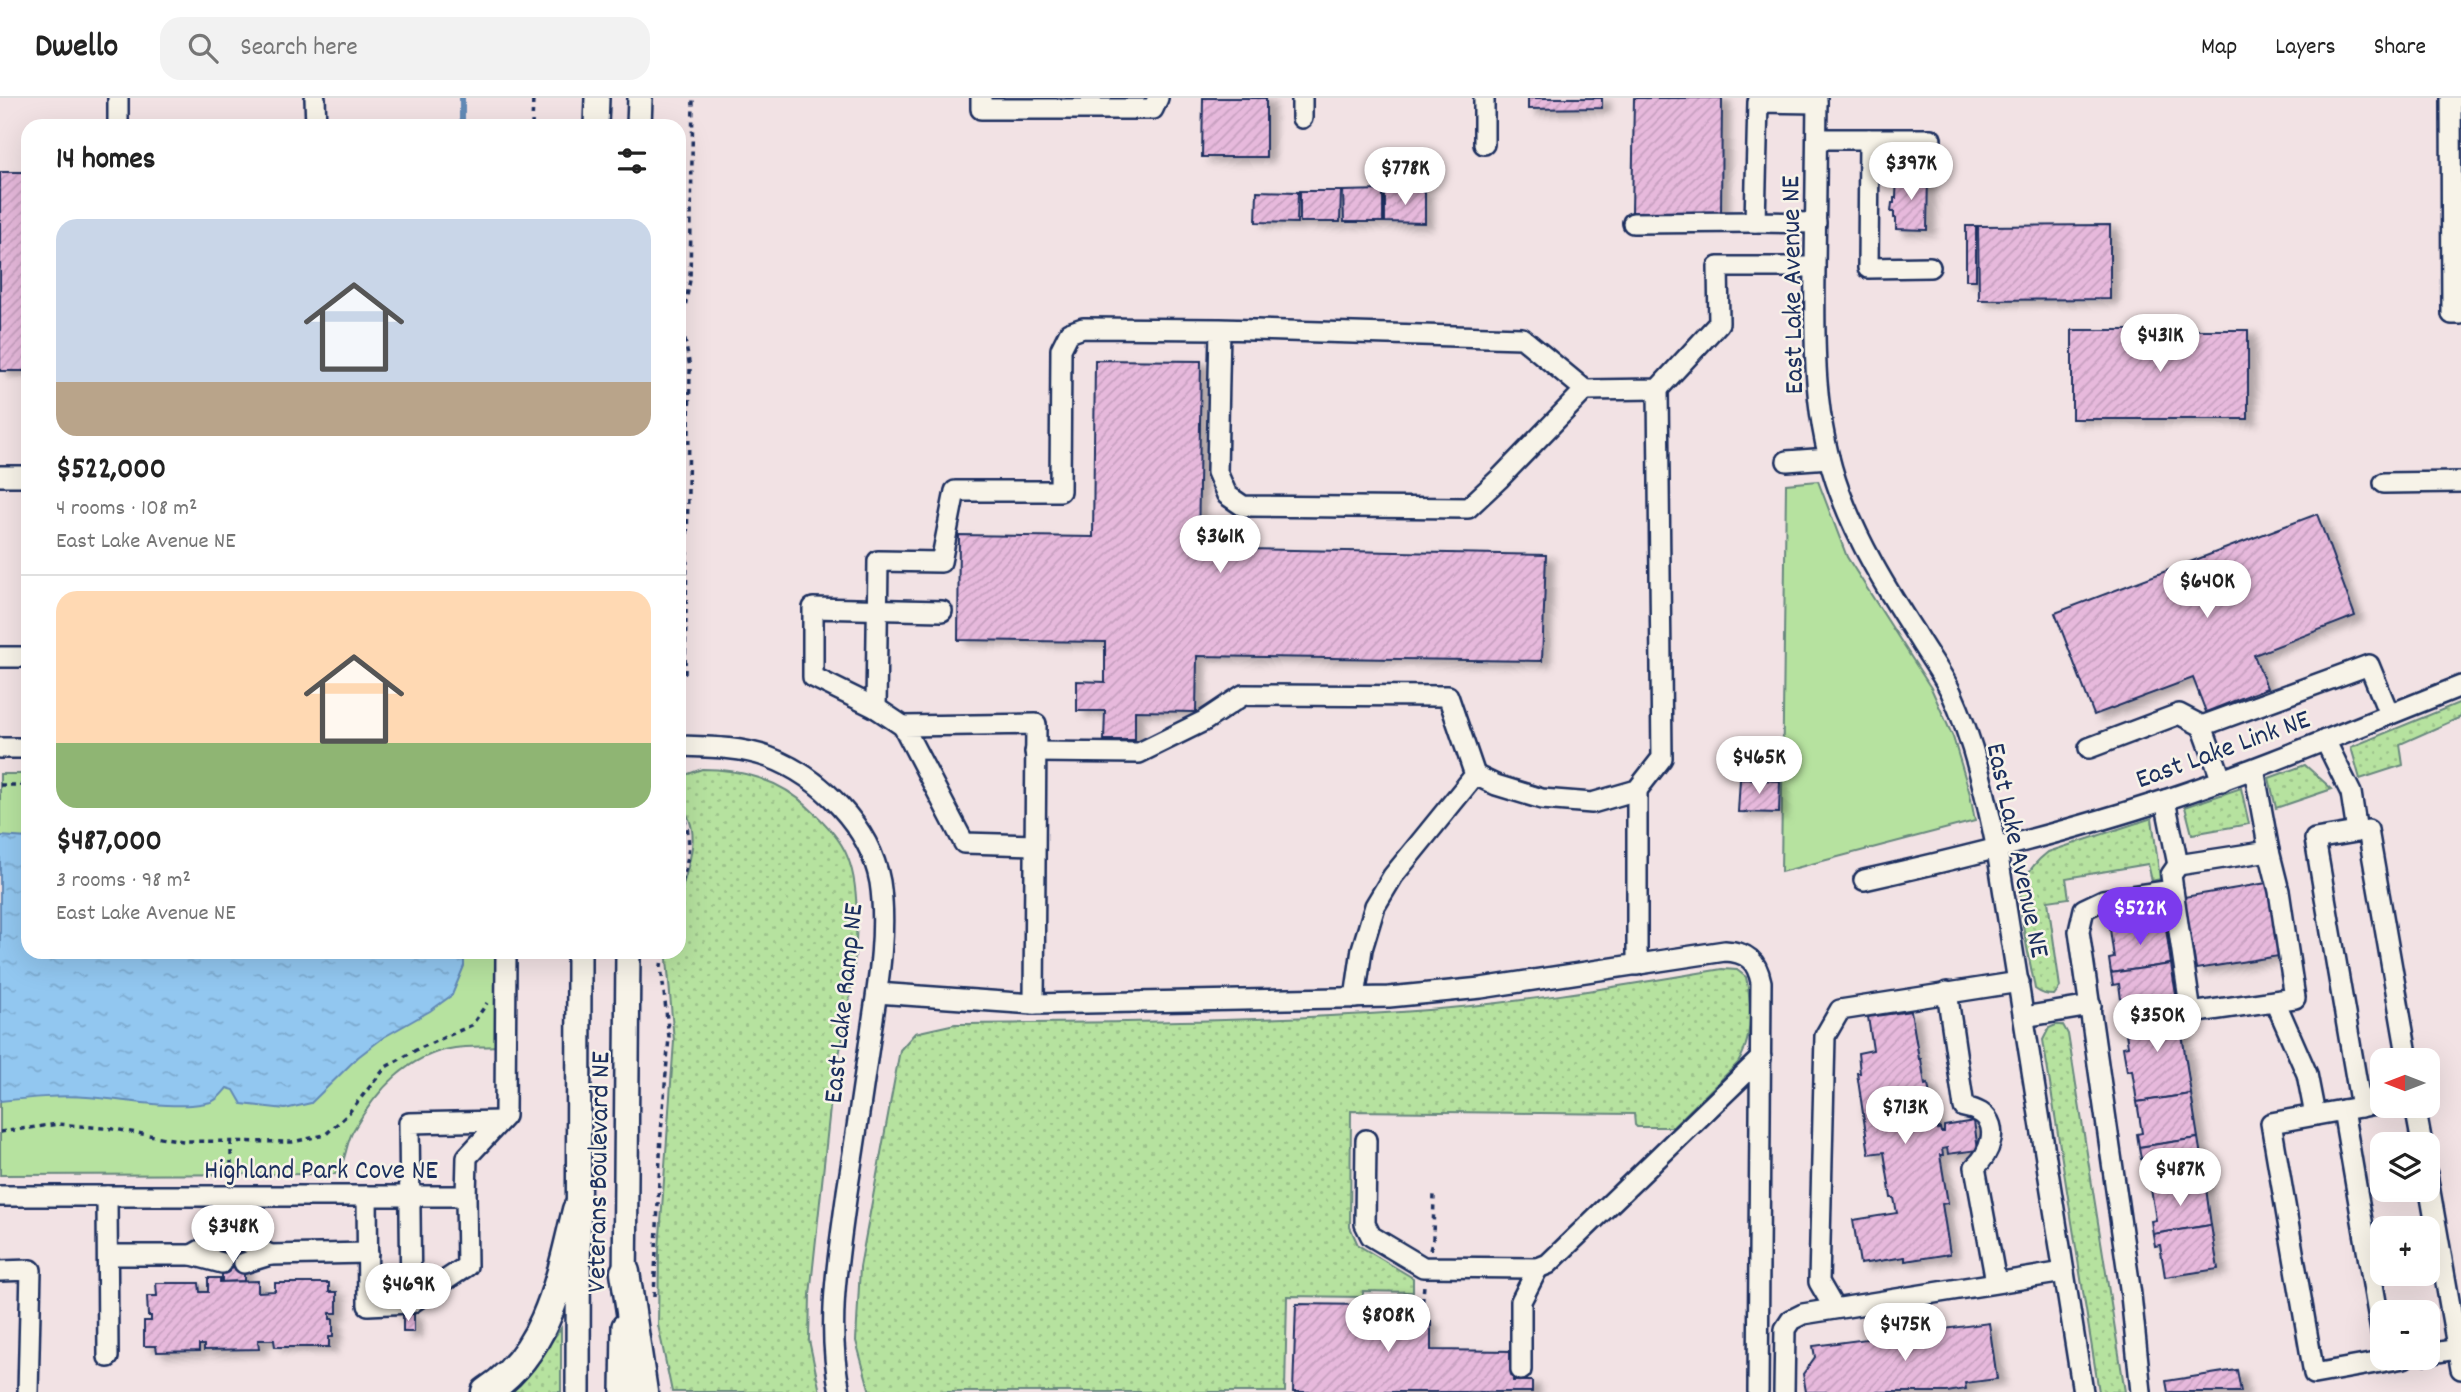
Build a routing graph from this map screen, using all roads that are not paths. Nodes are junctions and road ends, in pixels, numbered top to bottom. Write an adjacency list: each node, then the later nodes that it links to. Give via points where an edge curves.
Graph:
1 (118, 98): 12 (street)
2 (315, 98): 13 (street)
3 (597, 98): 14 (main road)
4 (639, 98): 15 (main road)
5 (981, 98): 6 (street, via 981,109 1153,108)
6 (1158, 98)
7 (1302, 98): 11 (street)
8 (1484, 98): 19 (street)
9 (2451, 98): 25 (street, via 2452,314)
10 (1817, 101): 16 (street, East Lake Avenue NE); 20 (street, via 1758,102)
11 (1302, 118)
12 (118, 119)
13 (316, 119)
14 (596, 119)
15 (639, 119)
16 (1817, 139): 17 (street); 22 (street, East Lake Avenue NE)
17 (1869, 139): 18 (street); 24 (street, via 1868,268)
18 (1931, 139)
19 (1484, 144)
20 (1755, 222): 21 (street); 22 (street)
21 (1633, 223)
22 (1816, 223): 23 (street, East Lake Avenue NE)
23 (1815, 267): 27 (street, via 1718,267 1719,323); 29 (street, East Lake Avenue NE, via 1816,388)
24 (1930, 267)
25 (2461, 314)
26 (1220, 328): 28 (street, via 1522,338); 28 (street, via 1217,472 1227,495 1243,506 1468,508); 35 (street, via 1083,328 1069,333 1061,349 1060,491 955,491 941,562 878,561)
27 (1658, 389): 28 (street); 53 (street, via 1662,758)
28 (1585, 390)
29 (1829, 458): 30 (street); 57 (street, East Lake Avenue NE, via 1839,492 1877,574 1950,690 1971,746)
30 (1787, 461)
31 (21, 476): 32 (street)
32 (0, 477)
33 (2461, 482): 34 (street)
34 (2384, 483)
35 (878, 610): 36 (street); 40 (street); 40 (street, via 813,608 813,677)
36 (942, 611)
37 (0, 657): 38 (street)
38 (21, 657)
39 (2461, 686): 41 (street, East Lake Link NE)
40 (876, 708): 42 (street)
41 (2389, 714): 43 (street, via 2369,665); 44 (street, East Lake Link NE)
42 (903, 726): 49 (street, via 1036,724); 56 (street, via 964,843)
43 (2202, 726): 48 (street, via 2179,714); 52 (street)
44 (2325, 740): 50 (street, East Lake Link NE); 55 (street, via 2351,793)
45 (686, 746): 68 (street, East Lake Ramp NE, via 768,757 799,772 846,813 869,848 880,880)
46 (0, 748): 47 (street)
47 (21, 748)
48 (2088, 748)
49 (1035, 752): 51 (street, via 1139,753 1204,721 1243,695 1448,696); 56 (street)
50 (2254, 769): 52 (street, East Lake Link NE); 58 (street)
51 (1475, 775): 53 (street, via 1542,799 1592,803); 69 (street, via 1393,876 1376,906 1362,949)
52 (2222, 781): 54 (street, East Lake Link NE)
53 (1637, 790): 65 (street)
54 (2165, 800): 57 (street, East Lake Link NE); 59 (street)
55 (2357, 832): 74 (street, via 2368,830); 77 (street, via 2315,839)
56 (1034, 845): 71 (street)
57 (1997, 849): 60 (street, East Lake Link NE); 66 (street, East Lake Avenue NE)
58 (2269, 851): 59 (street); 70 (street, via 2295,998)
59 (2178, 865): 61 (street, via 2171,875)
60 (1864, 880)
61 (2173, 890): 70 (street, via 2192,1013); 72 (street, via 2103,900 2084,909 2079,931)
62 (506, 959): 79 (street, via 505,1116)
63 (579, 959): 89 (main road, Veterans Boulevard NE)
64 (628, 959): 98 (main road, Veterans Boulevard NE)
65 (1637, 965): 69 (street, via 1481,988); 75 (street, via 1726,951 1746,955 1759,969 1761,982)
66 (2019, 982): 67 (street); 73 (street, East Lake Avenue NE)
67 (1947, 992): 100 (street, via 1964,1107 1981,1113 1989,1122 1991,1140 1986,1157 1975,1167); 103 (street, via 1840,1010 1825,1036 1819,1282)
68 (877, 993): 71 (street); 115 (street, East Lake Ramp NE, via 833,1308)
69 (1355, 998): 71 (street)
70 (2275, 1001): 78 (street, via 2307,1074)
71 (1034, 1004)
72 (2091, 1006): 73 (street); 119 (street)
73 (2024, 1017): 99 (street, East Lake Avenue NE)
74 (2406, 1048)
75 (1761, 1058): 96 (street, via 1548,1264); 116 (street)
76 (2370, 1106): 77 (street)
77 (2352, 1109): 78 (street); 101 (street)
78 (2315, 1115): 107 (street, via 2271,1123 2314,1374)
79 (500, 1121): 80 (street); 82 (street, Highland Park Cove NE)
80 (466, 1122): 82 (street); 86 (street, via 409,1123)
81 (1366, 1140): 96 (street, via 1365,1224 1371,1236 1423,1267)
82 (467, 1157): 87 (street, Highland Park Cove NE)
83 (0, 1196): 84 (street, Highland Park Cove NE)
84 (107, 1196): 85 (street, Highland Park Cove NE); 91 (street)
85 (367, 1196): 86 (street, Highland Park Cove NE); 90 (street)
86 (410, 1196): 87 (street, Highland Park Cove NE); 102 (street)
87 (466, 1196): 102 (street, via 467,1266)
88 (2432, 1202): 104 (street)
89 (578, 1210): 111 (highway, via 555,1300 531,1348 503,1381); 112 (main road, Veterans Boulevard NE)
90 (368, 1253): 93 (street); 102 (street, via 368,1305)
91 (107, 1255): 92 (street); 106 (street)
92 (192, 1255): 93 (street, via 231,1233); 94 (street)
93 (271, 1255): 95 (street)
94 (222, 1263)
95 (244, 1263)
96 (1538, 1268): 109 (street, via 1521,1301)
97 (0, 1271): 110 (street, via 31,1270)
98 (625, 1272): 113 (main road, Veterans Boulevard NE); 114 (highway)
99 (2064, 1272): 100 (street); 118 (street, East Lake Avenue NE)
100 (1996, 1282): 103 (street)
101 (2377, 1300)
102 (411, 1303)
103 (1833, 1308): 117 (street, via 1803,1314 1785,1329)
104 (2457, 1349): 105 (street); 108 (street)
105 (2440, 1352)
106 (108, 1357)
107 (2370, 1363)
108 (2461, 1369)
109 (1521, 1370)
110 (28, 1392)
111 (486, 1392)
112 (578, 1392)
113 (623, 1392)
114 (643, 1392)
115 (840, 1392)
116 (1758, 1392)
117 (1784, 1392)
118 (2083, 1392)
119 (2141, 1392)

